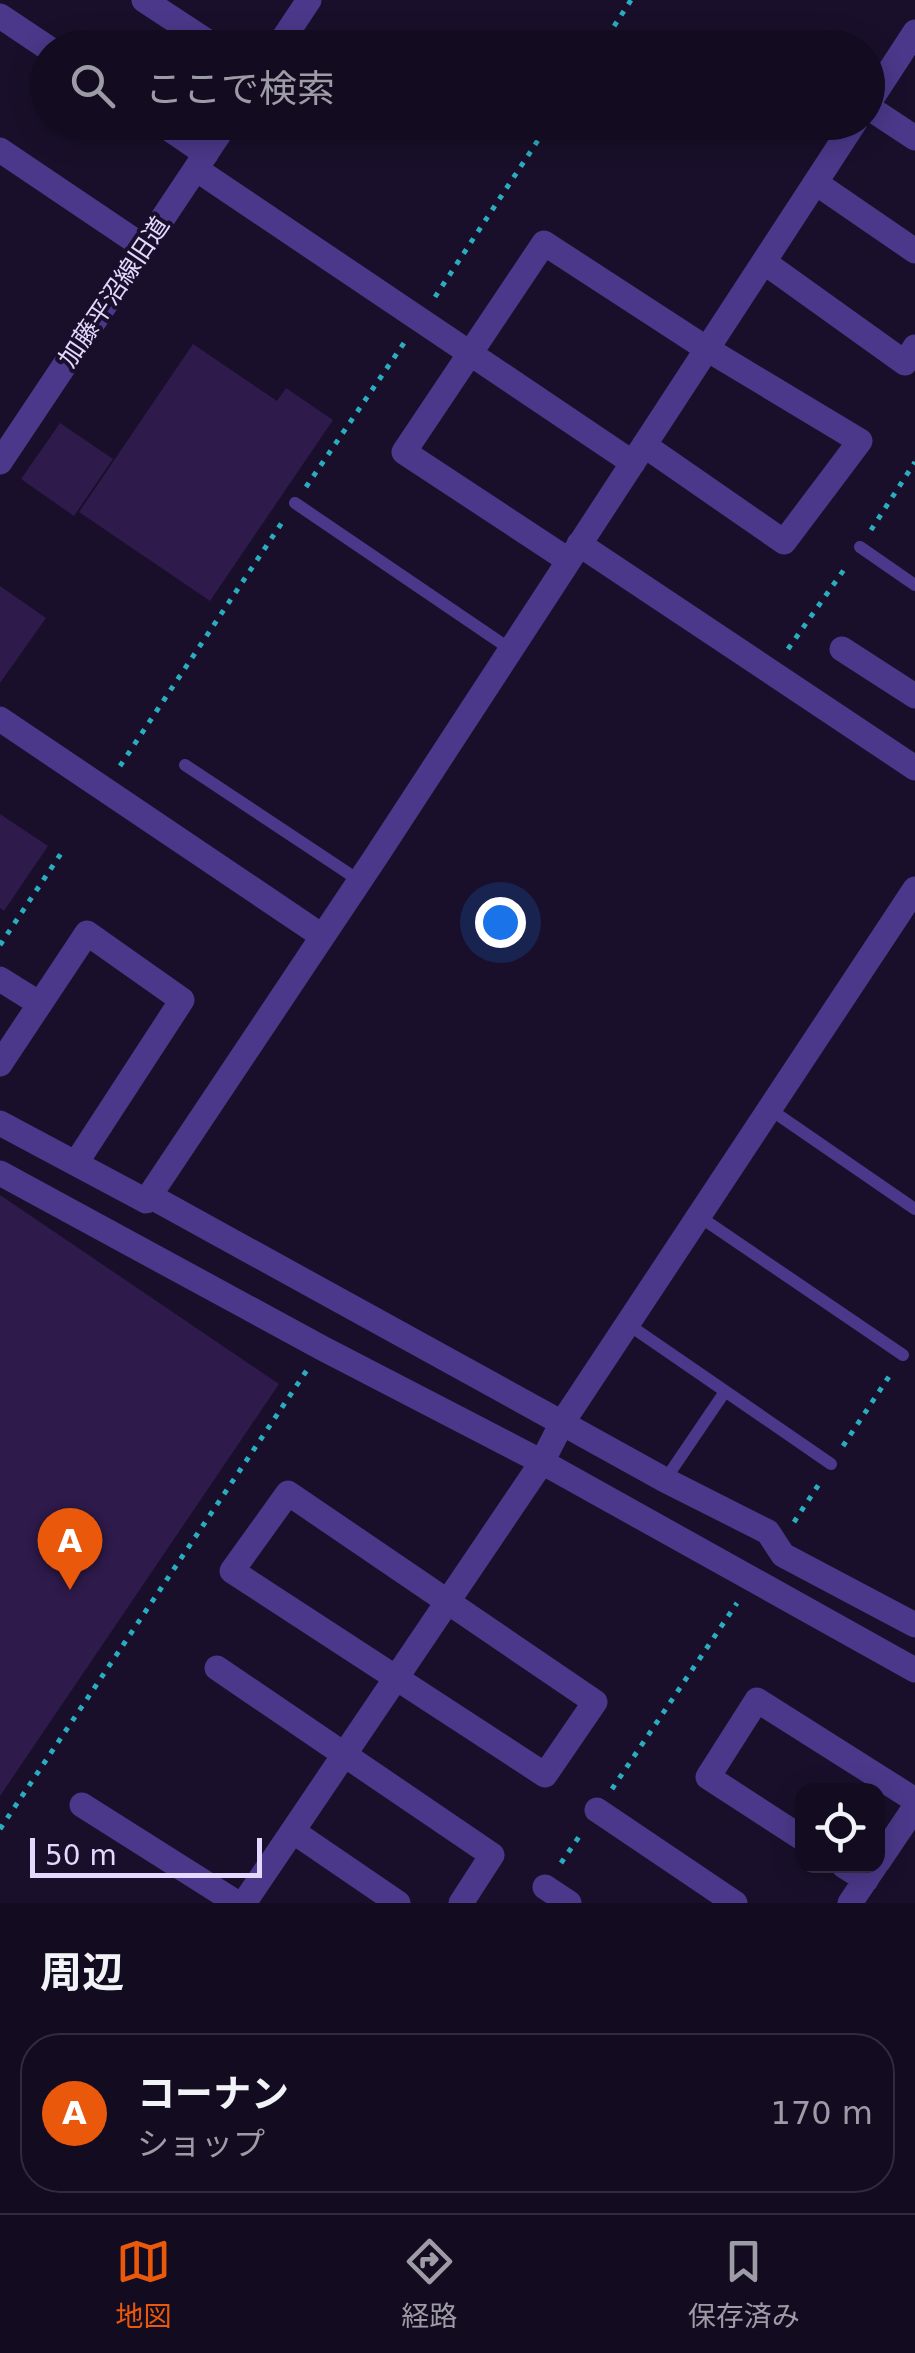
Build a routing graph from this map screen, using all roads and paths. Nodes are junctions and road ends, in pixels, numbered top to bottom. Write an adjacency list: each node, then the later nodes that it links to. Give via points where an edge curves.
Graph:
1 (144, 0): 5 (street)
2 (309, 0): 6 (street)
3 (631, 0): 7 (path)
4 (0, 16): 9 (street)
5 (190, 30)
6 (289, 30)
7 (612, 30)
8 (915, 32): 10 (street)
9 (30, 36)
10 (885, 79)
11 (885, 118): 12 (street)
12 (915, 138)
13 (178, 140): 18 (street)
14 (215, 140): 18 (street, 加藤平沼線旧道)
15 (538, 140): 23 (path)
16 (844, 140): 19 (street)
17 (0, 150): 20 (street)
18 (201, 162): 20 (street, 加藤平沼線旧道); 23 (street)
19 (816, 184): 21 (street); 22 (street)
20 (144, 247): 28 (street, 加藤平沼線旧道)
21 (915, 251)
22 (764, 262): 24 (street, via 905,362); 25 (street)
23 (420, 320): 26 (street); 30 (path)
24 (915, 347)
25 (707, 349): 26 (street, via 544,243); 27 (street); 27 (street, via 860,441 784,542)
26 (470, 351): 27 (street); 32 (street, via 404,452)
27 (638, 454): 32 (street)
28 (0, 462)
29 (915, 462): 31 (path)
30 (295, 503): 34 (lane); 41 (path)
31 (860, 547): 33 (lane); 36 (path)
32 (574, 552): 34 (street); 36 (street)
33 (915, 584)
34 (510, 649): 43 (street)
35 (842, 649): 37 (street)
36 (772, 672): 40 (street)
37 (915, 696)
38 (0, 719): 41 (street)
39 (185, 765): 43 (lane)
40 (915, 768)
41 (105, 789): 45 (street)
42 (62, 852): 46 (path)
43 (360, 881): 45 (street)
44 (915, 889): 50 (street)
45 (322, 936): 54 (street)
46 (0, 945)
47 (0, 979): 48 (street)
48 (40, 1004): 49 (street); 52 (street, via 87,933 182,1000)
49 (0, 1064)
50 (771, 1110): 55 (lane); 56 (street)
51 (0, 1123): 52 (street)
52 (76, 1164): 54 (street, via 146,1201)
53 (0, 1173): 58 (street)
54 (150, 1196): 61 (street)
55 (915, 1209)
56 (700, 1217): 57 (street); 59 (lane)
57 (629, 1325): 60 (lane); 61 (street)
58 (322, 1348): 61 (street); 77 (path)
59 (903, 1355): 62 (path)
60 (724, 1393): 62 (lane); 63 (lane)
61 (551, 1444): 63 (street); 65 (street); 66 (street)
62 (831, 1464): 64 (path)
63 (665, 1480): 64 (street, via 768,1532)
64 (775, 1542): 67 (street, via 783,1555)
65 (753, 1580): 69 (street); 76 (path)
66 (447, 1600): 70 (street); 70 (street, via 594,1702 544,1776); 70 (street, via 288,1493 232,1572)
67 (915, 1625)
68 (217, 1668): 71 (street)
69 (915, 1670)
70 (394, 1679): 71 (street)
71 (344, 1754): 78 (street); 85 (street, via 492,1854)
72 (884, 1783): 79 (street, via 757,1700 708,1776)
73 (885, 1783): 74 (street)
74 (915, 1803): 80 (street)
75 (82, 1805): 83 (street)
76 (597, 1810): 82 (path); 87 (street)
77 (0, 1829)
78 (294, 1832): 83 (street); 84 (street)
79 (795, 1833)
80 (885, 1850)
81 (870, 1873): 88 (street)
82 (545, 1888): 86 (street)
83 (240, 1903)
84 (398, 1903)
85 (462, 1903)
86 (568, 1903)
87 (734, 1903)
88 (850, 1903)

